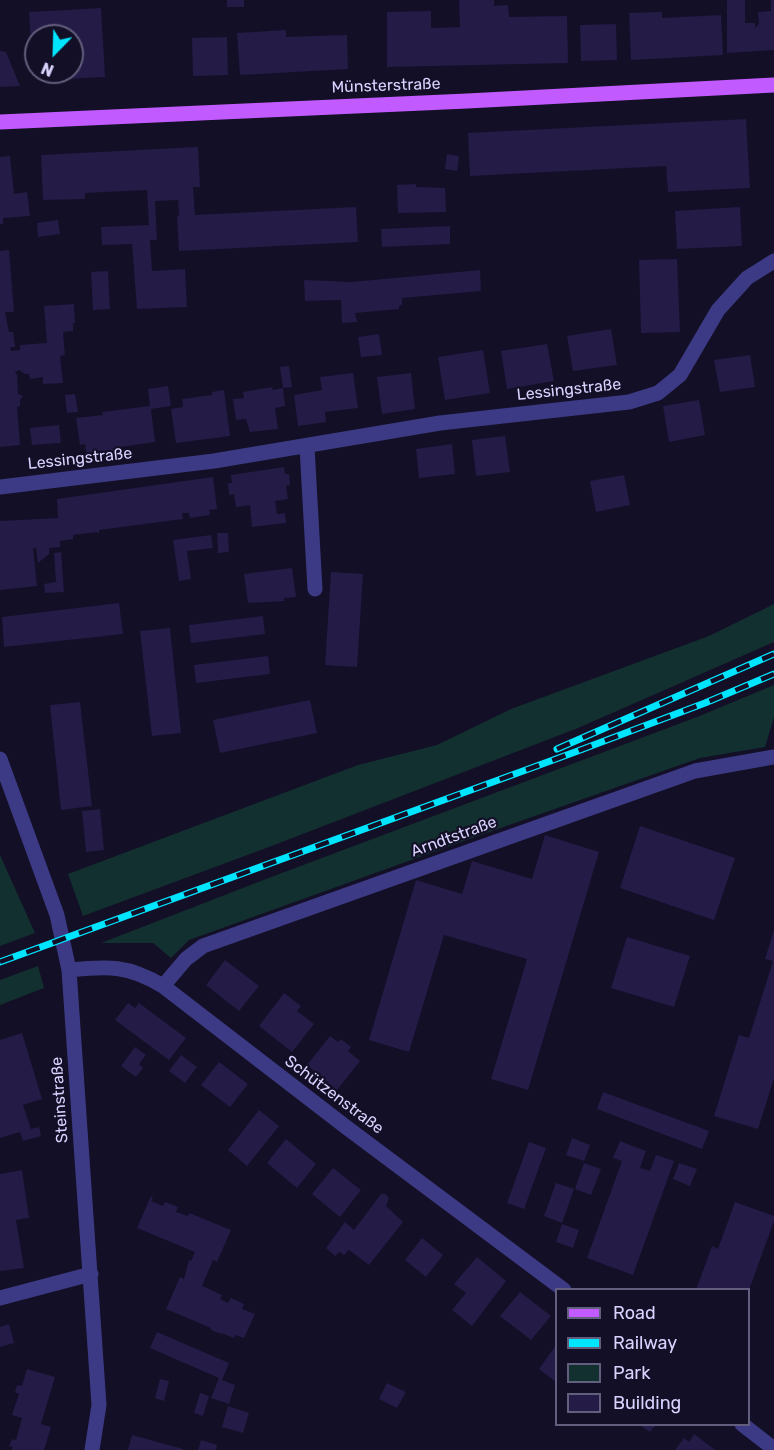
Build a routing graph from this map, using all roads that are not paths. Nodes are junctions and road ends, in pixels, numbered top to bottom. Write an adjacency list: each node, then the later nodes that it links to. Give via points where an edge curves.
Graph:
1 (774, 85): 2 (main road, Münsterstraße)
2 (0, 122)
3 (774, 261): 4 (street, Lessingstraße, via 747,278 718,310 680,375 658,393 629,402 440,423)
4 (307, 447): 5 (street, Lessingstraße); 6 (street)
5 (0, 487)
6 (315, 589)
7 (774, 757): 10 (street, Arndtstraße, via 695,771 203,946)
8 (0, 759): 9 (street, Steinstraße, via 57,915)
9 (69, 969): 10 (street, Schützenstraße, via 123,968); 11 (street, Steinstraße)
10 (163, 986): 12 (street, Schützenstraße)
11 (91, 1274): 13 (street); 16 (street, Steinstraße, via 99,1405)
12 (561, 1288)
13 (0, 1298)
14 (743, 1426): 15 (street)
15 (774, 1449)
16 (92, 1450)

